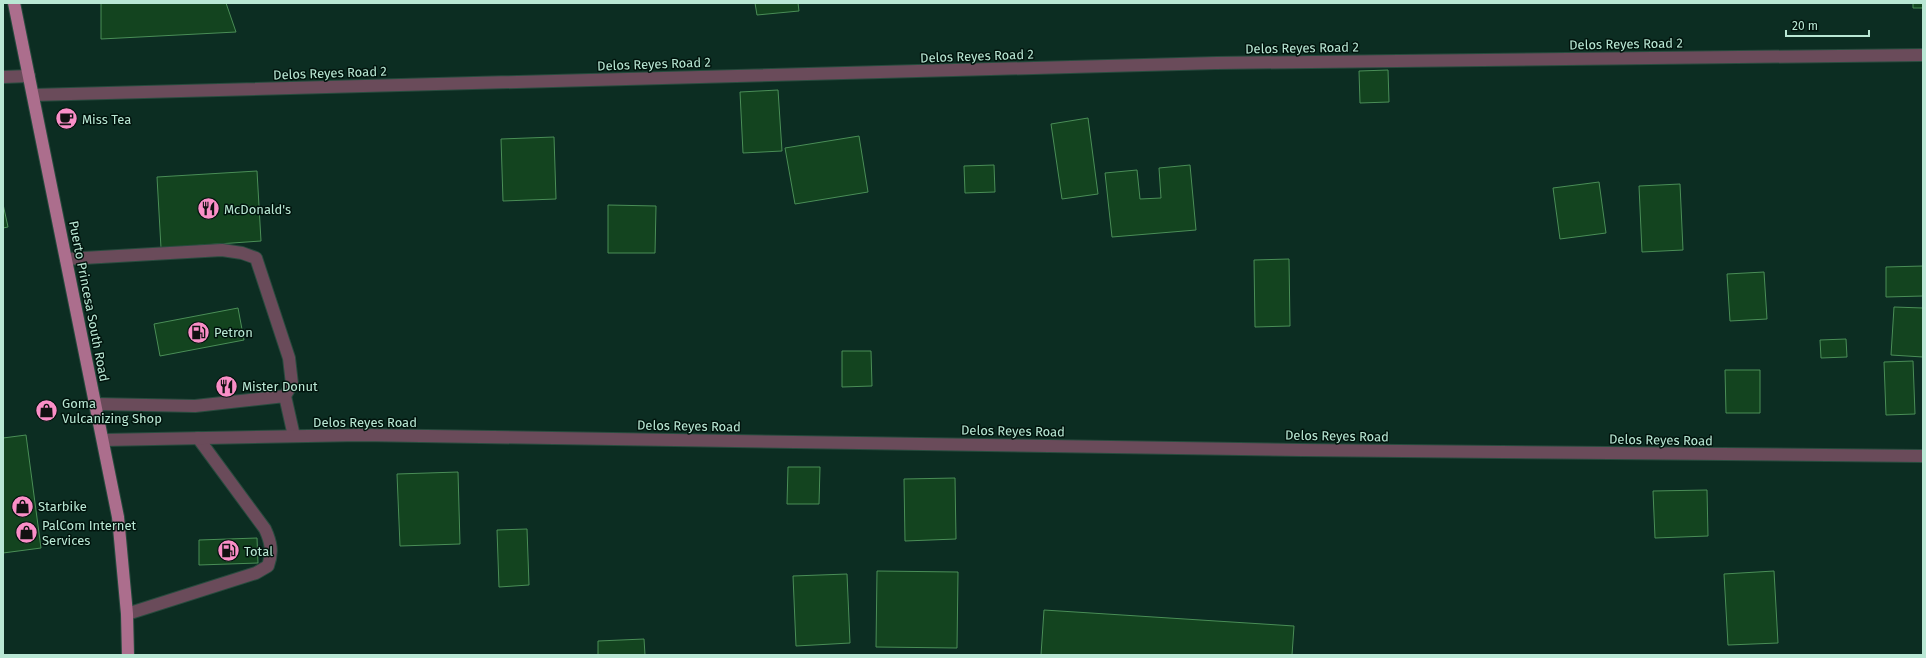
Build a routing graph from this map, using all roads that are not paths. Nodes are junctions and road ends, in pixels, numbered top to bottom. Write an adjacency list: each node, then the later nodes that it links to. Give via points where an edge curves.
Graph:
1 (14, 3): 3 (main road, Puerto Princesa South Road)
2 (1923, 55): 5 (street, Delos Reyes Road 2, via 1216,63)
3 (29, 76): 4 (street); 5 (main road, Puerto Princesa South Road)
4 (3, 77)
5 (33, 95): 6 (main road, Puerto Princesa South Road)
6 (66, 259): 7 (street, via 222,250 256,258 289,358 292,384); 8 (main road, Puerto Princesa South Road)
7 (285, 396): 8 (street, via 195,406); 9 (street)
8 (96, 404): 11 (main road, Puerto Princesa South Road)
9 (294, 436): 10 (street, Delos Reyes Road); 12 (street, Delos Reyes Road)
10 (198, 438): 11 (street, Delos Reyes Road); 13 (street, via 265,529 271,549 268,566 256,573)
11 (103, 440): 13 (main road, Puerto Princesa South Road, via 118,517)
12 (1923, 456)
13 (127, 614): 14 (main road, Puerto Princesa South Road)
14 (128, 655)

